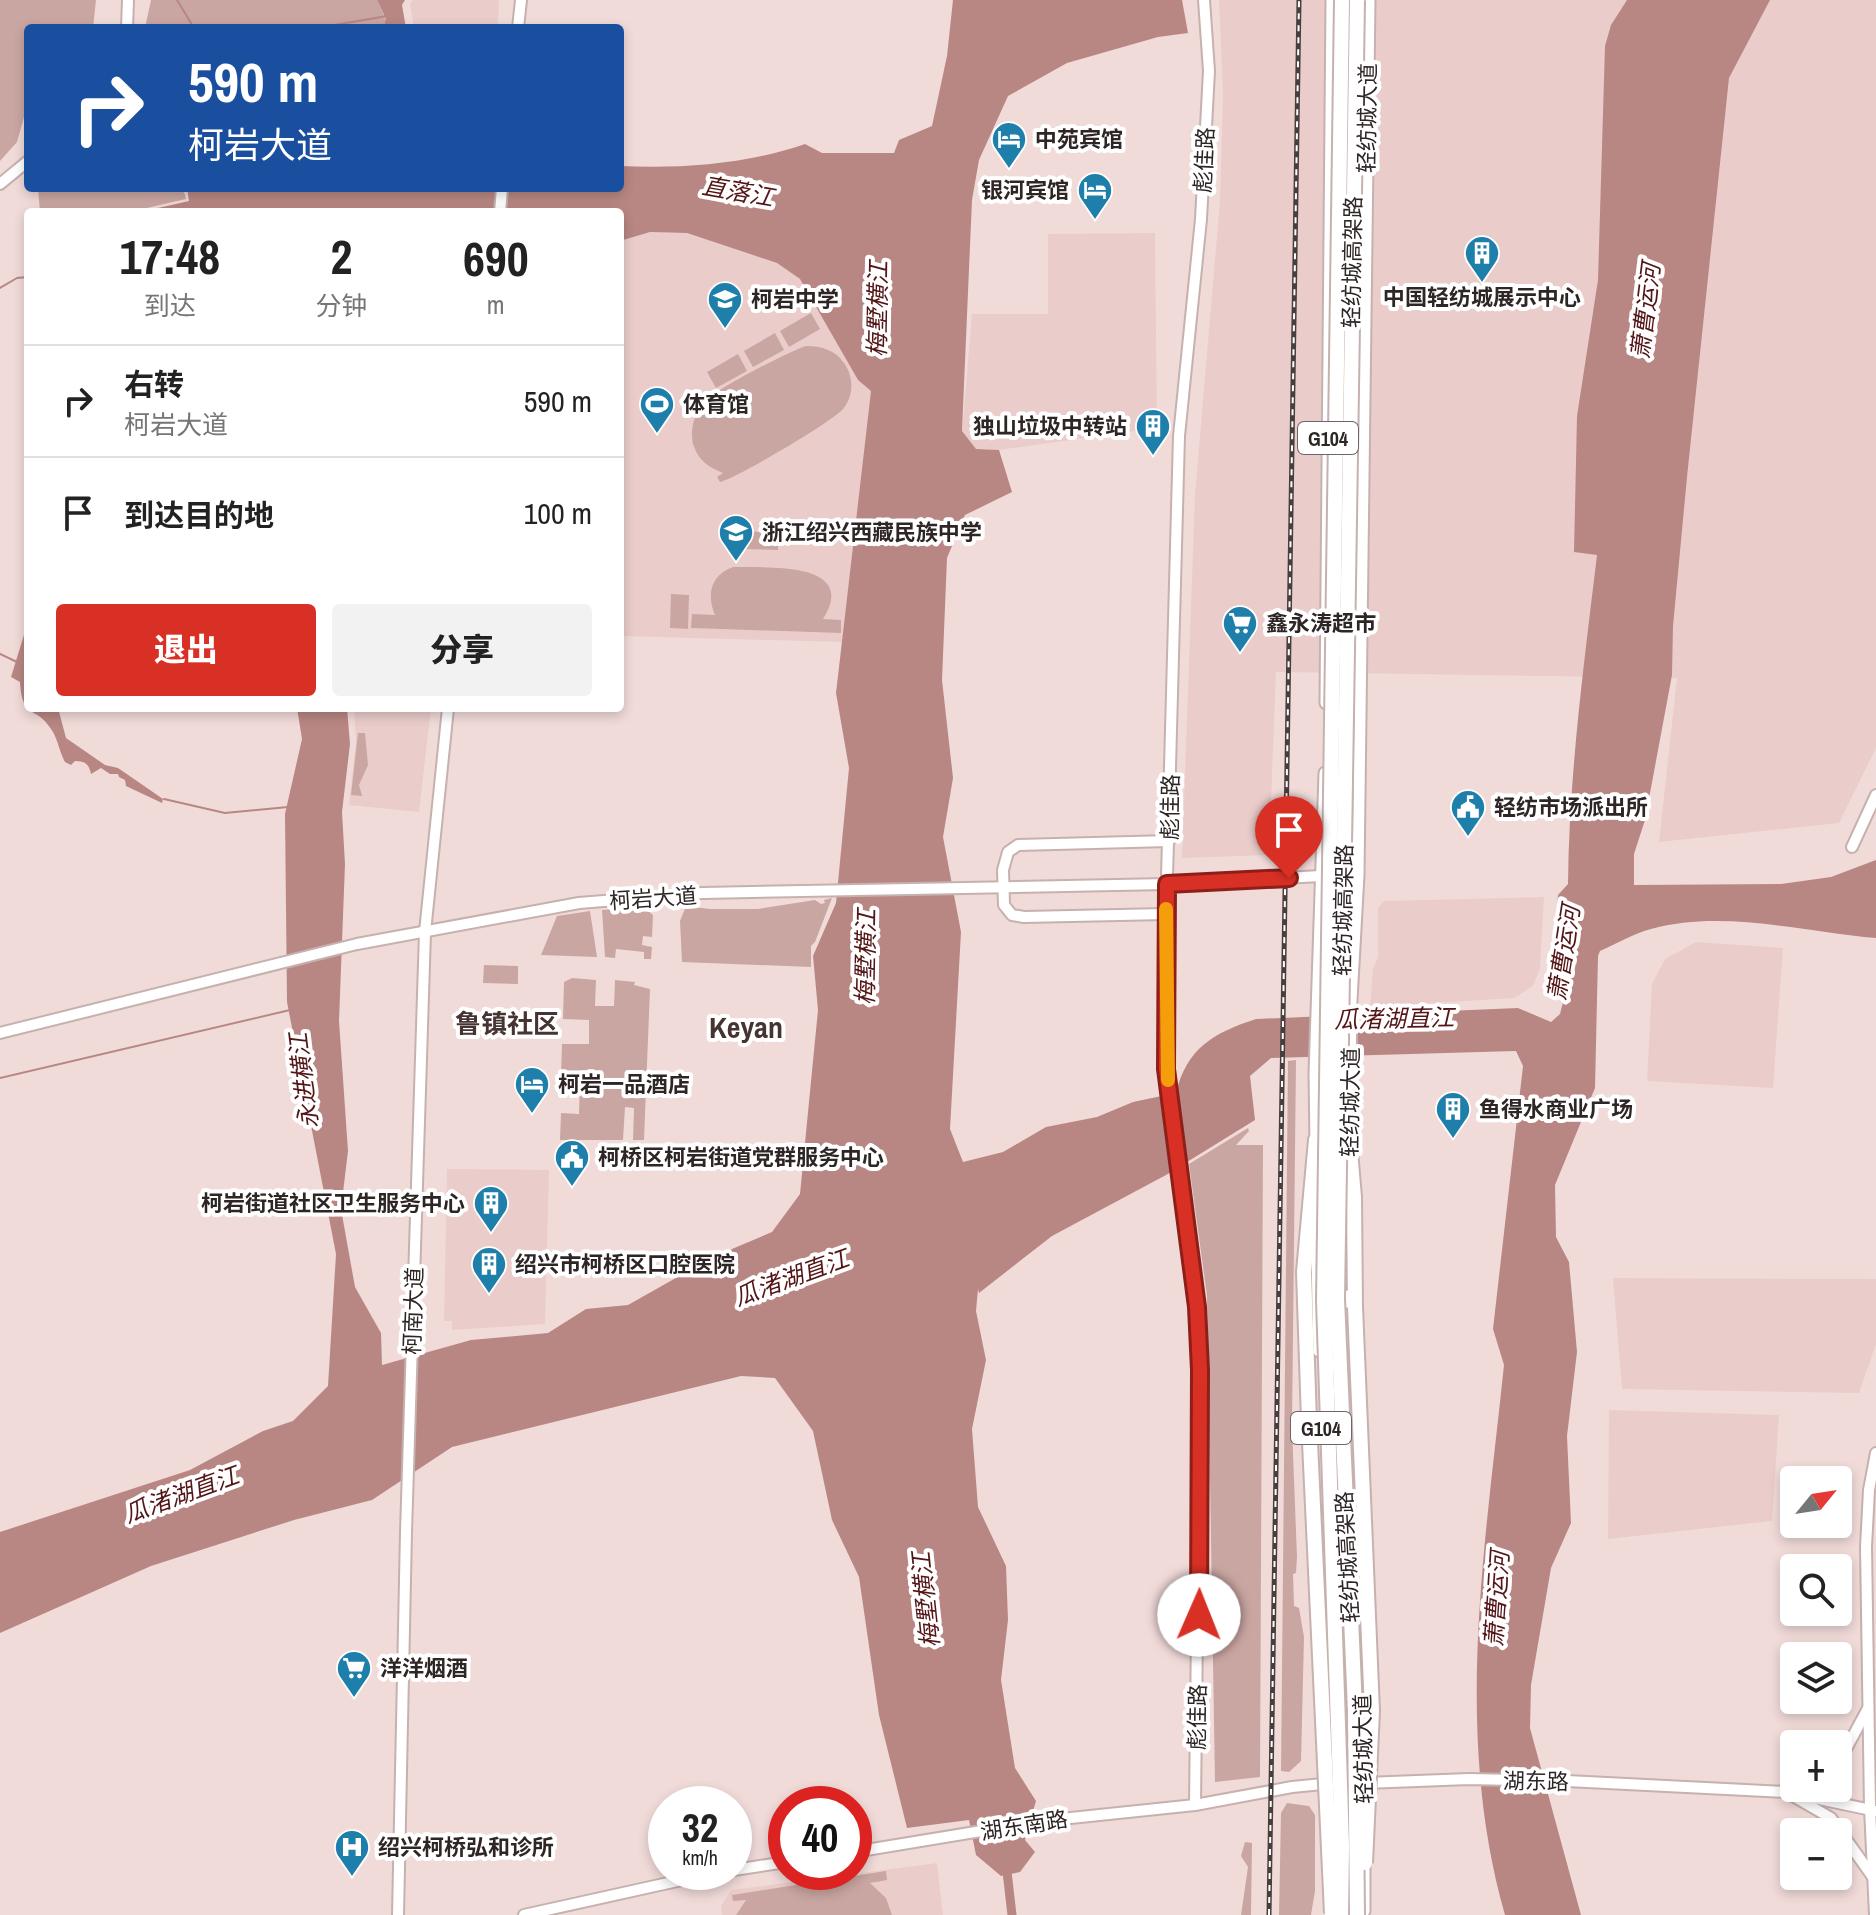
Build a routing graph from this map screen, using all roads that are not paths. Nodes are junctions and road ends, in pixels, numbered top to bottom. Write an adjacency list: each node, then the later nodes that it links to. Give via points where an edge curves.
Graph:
1 (128, 0): 8 (street)
2 (521, 0): 9 (street)
3 (1204, 0): 14 (street, 彪佳路, via 1209,71 1201,219 1179,436)
4 (1332, 0): 16 (main road, 轻纺城大道 / G104)
5 (1342, 0): 41 (highway, 轻纺城高架路, bridge, via 1324,1286)
6 (1357, 0): 42 (highway, 轻纺城高架路, bridge, via 1337,1299)
7 (1369, 0): 22 (main road, 轻纺城大道 / G104, via 1358,875)
8 (127, 24)
9 (518, 24)
10 (24, 164): 11 (street)
11 (0, 184)
12 (448, 712): 20 (street, 柯南大道)
13 (1875, 803): 15 (street)
14 (1169, 841): 17 (street, 彪佳路); 18 (street, via 1018,845 1008,852)
15 (1852, 847)
16 (1321, 876): 17 (street, 柯岩大道); 23 (main road, 轻纺城大道 / G104)
17 (1167, 884): 18 (street, 柯岩大道); 19 (street, 彪佳路)
18 (1003, 887): 19 (street, via 1004,905 1012,915 1024,917); 20 (street, 柯岩大道, via 703,893 579,903)
19 (1166, 914): 33 (street, 彪佳路, via 1166,1069 1197,1307 1200,1370)
20 (425, 932): 21 (street, 柯岩大道, via 285,961); 38 (street, 柯南大道)
21 (0, 1033)
22 (1349, 1139): 29 (main road, 轻纺城大道 / G104, via 1348,1394); 42 (highway, bridge, via 1372,1711)
23 (1316, 1140): 28 (main road, 轻纺城大道 / G104); 40 (highway, bridge, via 1304,1272)
24 (1876, 1453): 25 (street, via 1866,1547)
25 (1868, 1708): 26 (street); 27 (street); 34 (street)
26 (1876, 1729)
27 (1852, 1738)
28 (1334, 1783): 29 (street, 湖东路); 33 (street, 湖东路); 40 (main road, 轻纺城大道 / G104)
29 (1364, 1783): 30 (street, 湖东路, via 1469,1779); 42 (main road, 轻纺城大道 / G104)
30 (1780, 1790)
31 (1808, 1802): 36 (street, via 1831,1818)
32 (1840, 1802): 34 (street, 湖东路)
33 (1195, 1805): 35 (street, 湖东南路, via 1042,1821)
34 (1873, 1810): 36 (street)
35 (872, 1849)
36 (1876, 1880): 43 (street)
37 (648, 1888): 39 (street)
38 (398, 1915)
39 (524, 1915)
40 (1333, 1915)
41 (1341, 1915)
42 (1361, 1915)
43 (1875, 1915)

